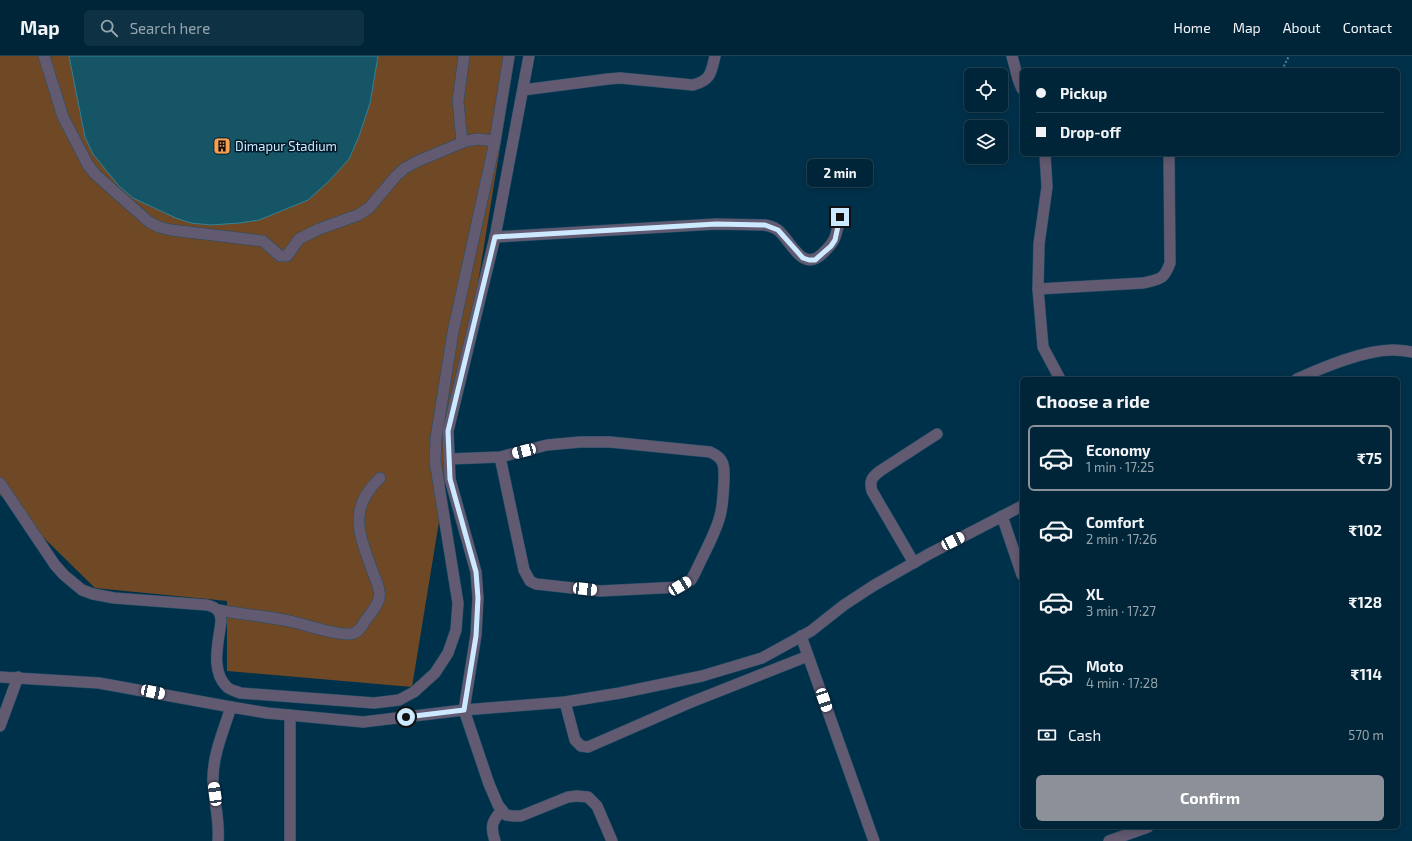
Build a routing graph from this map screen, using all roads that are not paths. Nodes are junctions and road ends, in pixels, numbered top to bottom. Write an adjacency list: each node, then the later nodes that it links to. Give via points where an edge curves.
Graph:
1 (44, 56): 10 (street, via 63,117 88,165 149,222 159,228 263,241 280,256 287,256 297,241 305,236 358,215 369,208 405,168)
2 (464, 56): 10 (street, via 458,101)
3 (509, 56): 9 (street)
4 (529, 56): 8 (street)
5 (715, 56): 8 (street, via 710,73 703,82 693,85 614,78)
6 (1012, 56): 7 (street)
7 (1020, 84)
8 (523, 90): 14 (street)
9 (495, 141): 10 (street, via 478,139); 28 (street, via 453,332 436,438 435,461 458,603 456,630 448,653 435,672 414,692 399,700 374,703 240,693 227,687 219,676 216,662 221,615)
10 (462, 143)
11 (1045, 156): 15 (street, via 1048,187 1039,244)
12 (1169, 156): 15 (street, via 1170,263 1166,275 1158,280 1143,283)
13 (840, 217): 14 (street, via 835,240 815,260 803,258 778,230 765,225 716,224)
14 (495, 237): 21 (street, via 448,431)
15 (1038, 289): 17 (street, via 1043,346)
16 (1412, 352): 18 (street, via 1392,350 1361,355)
17 (1059, 377)
18 (1302, 377)
19 (937, 434): 26 (street, via 873,476 870,484)
20 (500, 457): 20 (street, via 524,570 530,581 536,584 600,591 680,586 690,580 695,573 720,517 724,468 718,455 710,452 610,442 580,442 547,445); 21 (street)
21 (449, 459): 35 (street, via 450,479 476,572 478,598 476,636)
22 (380, 478): 28 (street, via 371,486 362,503 358,526 379,598 357,632 340,633 285,620)
23 (0, 483): 28 (street, via 55,565 82,590 114,598 207,605)
24 (1020, 507): 25 (street)
25 (1002, 516): 26 (street); 27 (street)
26 (914, 563): 29 (street, via 867,590)
27 (1020, 568)
28 (218, 610)
29 (801, 636): 30 (street); 33 (street, via 762,658 702,676)
30 (808, 656): 33 (street, via 689,703 588,747 580,746 575,740); 45 (street)
31 (0, 677): 32 (street)
32 (18, 677): 34 (street, via 99,684); 37 (street)
33 (565, 702): 35 (street)
34 (231, 707): 36 (street); 41 (street, via 214,767)
35 (464, 710): 36 (street, via 363,722); 38 (street, via 489,784)
36 (290, 715): 42 (street)
37 (0, 726)
38 (502, 810): 43 (street, via 492,826); 44 (street, via 506,815 521,816 568,797 588,798 597,806)
39 (1136, 829): 40 (street)
40 (1123, 831): 46 (street)
41 (218, 841)
42 (290, 841)
43 (495, 841)
44 (612, 841)
45 (874, 841)
46 (1109, 841)

